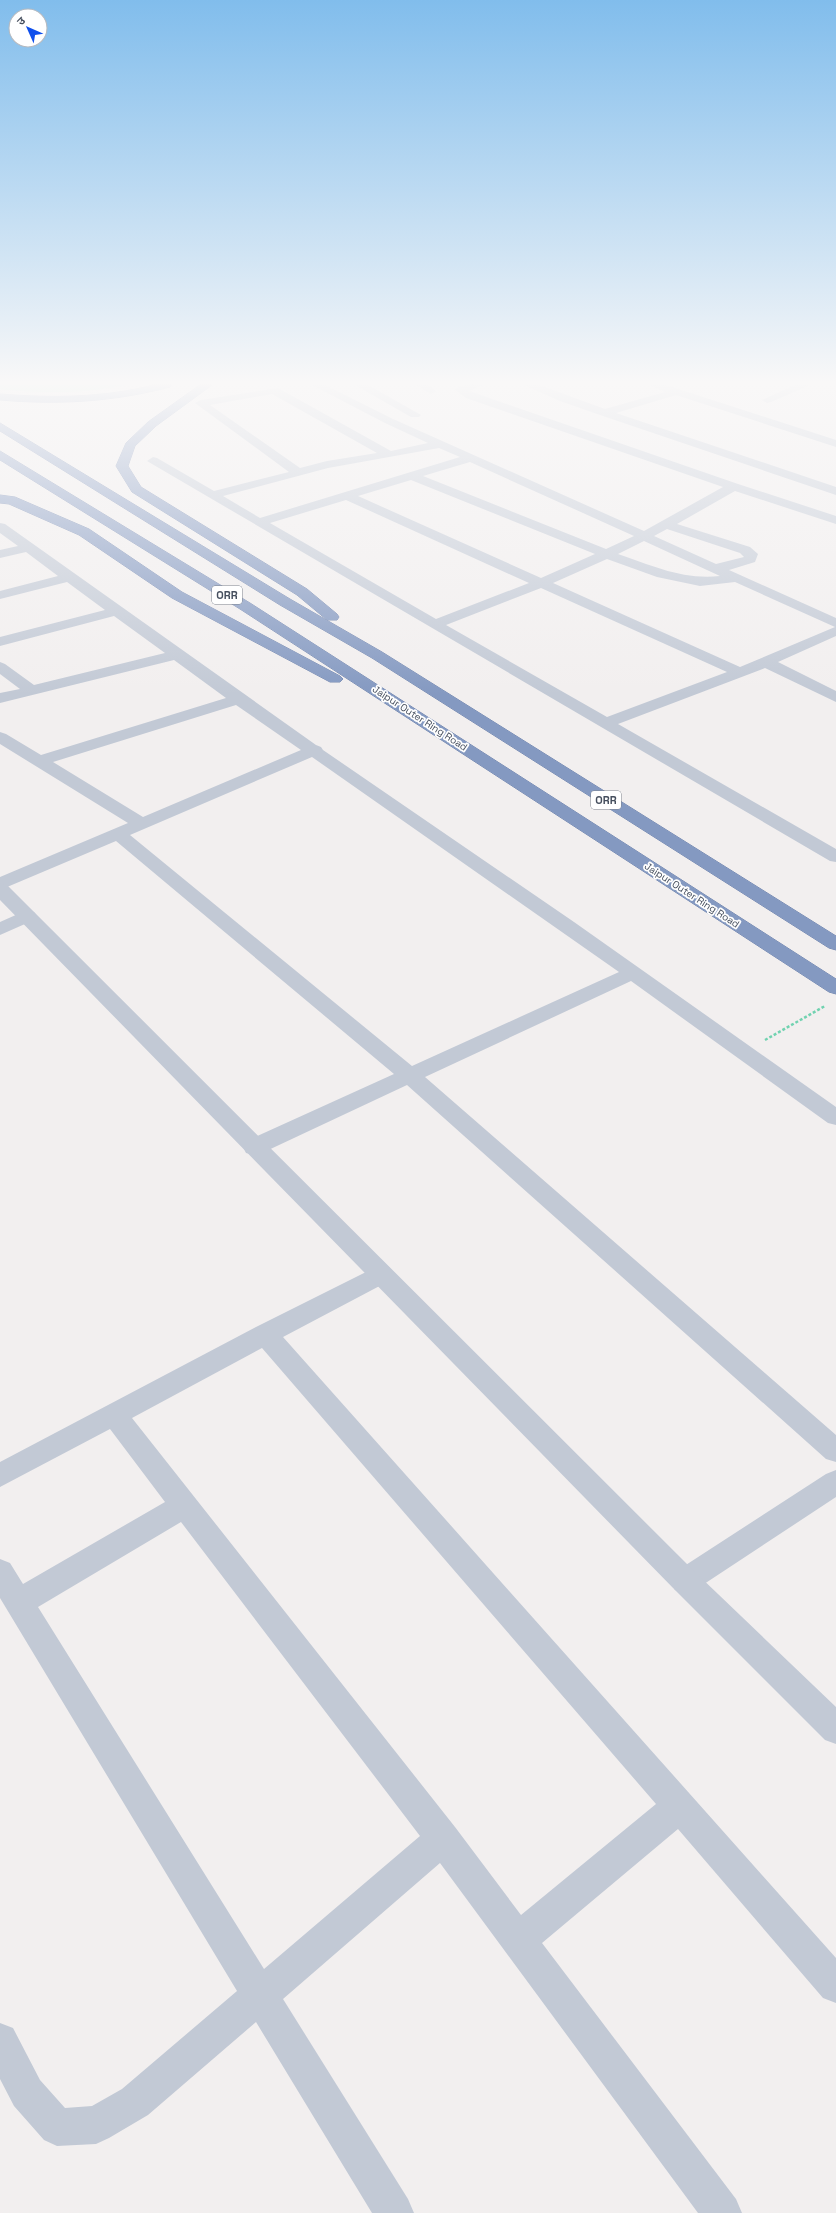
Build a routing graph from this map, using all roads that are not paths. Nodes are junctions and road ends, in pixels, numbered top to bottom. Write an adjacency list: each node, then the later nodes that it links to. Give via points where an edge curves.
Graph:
1 (54, 488): 43 (highway, Jaipur Outer Ring Road / ORR)
2 (98, 488): 33 (highway)
3 (136, 488): 33 (highway, via 302,592)
4 (202, 488): 11 (street)
5 (238, 488): 11 (street)
6 (372, 488): 12 (street)
7 (443, 488): 21 (street)
8 (538, 488): 18 (street)
9 (731, 488): 16 (street)
10 (738, 488): 14 (street)
11 (214, 495): 15 (street)
12 (347, 496): 15 (street); 25 (street)
13 (0, 499): 43 (highway, via 11,500 84,532 177,595 286,654)
14 (836, 520)
15 (260, 522): 29 (street)
16 (665, 524): 18 (street); 22 (street, via 751,554 750,559 738,564)
17 (0, 527): 19 (street)
18 (644, 536): 21 (street); 22 (street)
19 (28, 548): 20 (street); 23 (street)
20 (0, 554)
21 (606, 554): 24 (street, via 682,580 700,582); 25 (street)
22 (715, 568): 24 (street)
23 (69, 577): 26 (street); 27 (street)
24 (737, 578): 28 (street)
25 (543, 583): 29 (street); 36 (street)
26 (0, 595)
27 (116, 611): 31 (street); 32 (street)
28 (836, 622)
29 (435, 624): 41 (street)
30 (836, 631): 34 (street)
31 (0, 642)
32 (177, 655): 37 (street); 40 (street)
33 (377, 655): 53 (highway, ORR)
34 (766, 662): 36 (street); 38 (street)
35 (0, 667): 37 (street)
36 (740, 672): 41 (street)
37 (30, 689): 39 (street)
38 (836, 697)
39 (0, 698)
40 (238, 698): 44 (street); 45 (street)
41 (607, 723): 48 (street)
42 (0, 737): 45 (street)
43 (452, 738): 55 (highway, Jaipur Outer Ring Road / ORR, via 817,976)
44 (315, 750): 46 (street); 54 (street)
45 (40, 761): 46 (street)
46 (142, 824): 47 (street)
47 (118, 834): 49 (street); 56 (street)
48 (836, 857)
49 (0, 884)
50 (0, 889): 51 (street)
51 (27, 916): 52 (street); 58 (street)
52 (0, 929)
53 (836, 944)
54 (634, 973): 56 (street); 57 (street)
55 (833, 995)
56 (410, 1076): 58 (street); 62 (street)
57 (836, 1118)
58 (254, 1147): 59 (street)
59 (380, 1274): 60 (street); 67 (street)
60 (265, 1334): 61 (street); 70 (street)
61 (114, 1414): 63 (street); 65 (street)
62 (836, 1451)
63 (0, 1475)
64 (836, 1482): 67 (street)
65 (184, 1505): 68 (street); 71 (street)
66 (0, 1572): 68 (street)
67 (685, 1581): 69 (street)
68 (18, 1602): 74 (street)
69 (836, 1728)
70 (679, 1806): 72 (street); 73 (street)
71 (443, 1839): 72 (street); 74 (street)
72 (518, 1940): 77 (street)
73 (836, 1985)
74 (260, 1996): 75 (street, via 135,2102 96,2125 57,2127 27,2093); 76 (street)
75 (0, 2041)
76 (394, 2213)
77 (722, 2213)

